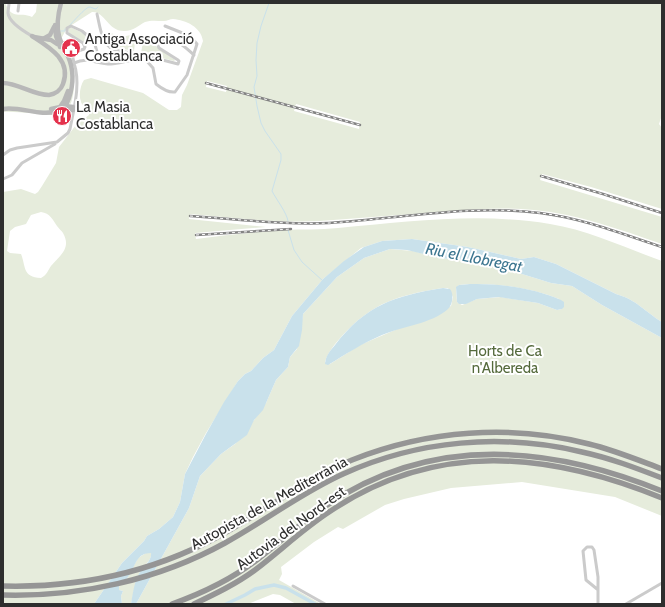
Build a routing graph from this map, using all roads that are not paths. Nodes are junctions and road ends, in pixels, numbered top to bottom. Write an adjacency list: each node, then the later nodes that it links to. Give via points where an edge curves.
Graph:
1 (9, 3): 8 (street, via 10,18 21,30)
2 (19, 3): 4 (street)
3 (59, 3): 7 (main road); 9 (main road)
4 (18, 11)
5 (97, 14): 13 (street, via 102,36 110,48)
6 (165, 26): 12 (street, via 185,33 195,41 197,44)
7 (58, 29): 9 (main road); 11 (main road)
8 (32, 36): 10 (main road)
9 (52, 37): 10 (main road); 11 (main road)
10 (43, 40): 17 (main road, via 63,63 64,80 60,89 46,94)
11 (60, 44): 14 (main road)
12 (194, 55): 13 (street, via 185,79 173,93 156,84 153,68); 13 (street, via 178,41 168,39 157,46 180,61 178,64)
13 (146, 58): 15 (street)
14 (72, 62): 15 (street, via 85,59 107,64); 15 (street, via 71,54 85,47 67,33 67,28 71,26 94,41 97,52 103,59); 16 (main road); 19 (street, via 77,79)
15 (120, 62)
16 (72, 69): 18 (main road); 19 (main road)
17 (3, 83)
18 (67, 94): 19 (main road); 21 (main road)
19 (70, 108): 21 (main road); 22 (street, via 68,133)
20 (3, 109): 21 (main road, via 43,112)
21 (57, 110)
22 (57, 142): 23 (street, via 17,148); 24 (street, via 22,163 12,175)
23 (3, 155)
24 (3, 179)
25 (662, 469): 32 (highway, Autopista de la Mediterrània, via 600,447 548,436 492,432 412,441 352,460 323,474 234,528 169,559 130,572 69,584)
26 (662, 478): 35 (highway, Autopista de la Mediterrània, via 608,459 547,445 496,441 438,446 384,458 342,474 226,543 172,567 103,587 66,593)
27 (662, 491): 37 (highway, Autovia del Nord-est, via 603,471 538,456 484,454 435,460 396,471 355,489 310,517 257,560 229,578 201,593)
28 (662, 498): 38 (highway, Autovia del Nord-est, via 602,477 536,462 478,461 428,468 385,482 343,503 243,578)
29 (598, 577): 30 (street); 30 (street, via 594,550 587,547 583,551 586,580); 34 (street)
30 (590, 583): 34 (street)
31 (662, 583): 41 (street)
32 (3, 586)
33 (293, 586): 36 (street)
34 (597, 589): 40 (street)
35 (3, 595)
36 (315, 601): 39 (street)
37 (172, 604)
38 (194, 604)
39 (325, 604)
40 (598, 604)
41 (626, 604)

